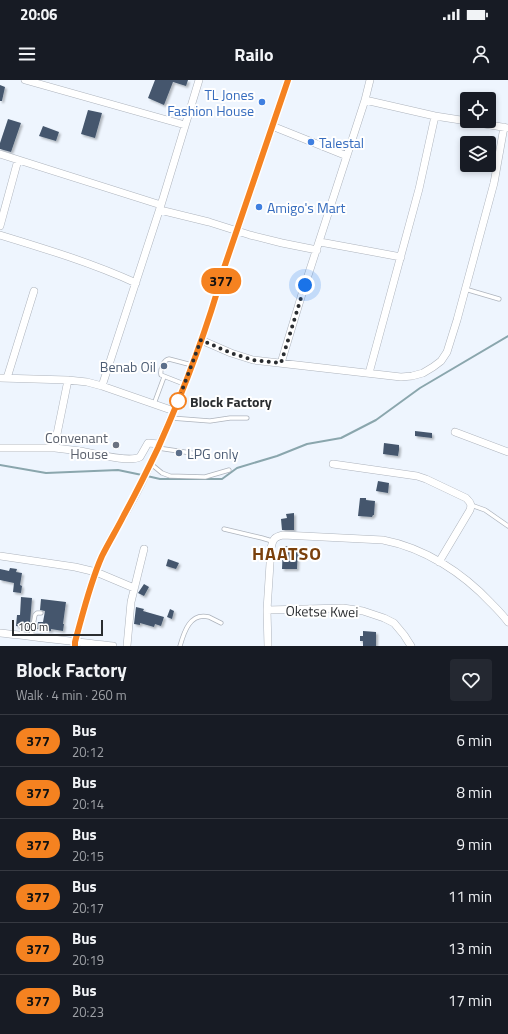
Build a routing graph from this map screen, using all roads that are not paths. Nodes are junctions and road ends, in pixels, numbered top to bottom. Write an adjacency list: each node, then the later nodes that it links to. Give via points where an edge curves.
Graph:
1 (26, 80): 8 (street)
2 (199, 80): 8 (street)
3 (288, 80): 9 (street)
4 (370, 80): 5 (street)
5 (365, 100): 6 (street); 13 (street)
6 (435, 116): 7 (street); 21 (street)
7 (460, 120)
8 (185, 125): 15 (street)
9 (272, 126): 13 (street); 17 (street)
10 (496, 126): 11 (street)
11 (506, 128): 23 (street)
12 (0, 154): 14 (street)
13 (347, 156): 19 (street)
14 (18, 160): 15 (street); 16 (street)
15 (161, 207): 17 (street); 22 (street)
16 (0, 226)
17 (237, 231): 20 (street); 26 (street)
18 (0, 235): 22 (street, via 76,258)
19 (320, 242): 20 (street); 21 (street)
20 (317, 250): 27 (street)
21 (401, 257): 29 (street)
22 (136, 283): 34 (street)
23 (465, 289): 25 (lane); 29 (street, via 447,352 441,361 423,373 412,376)
24 (34, 291): 31 (street)
25 (499, 299)
26 (201, 340): 27 (street, via 253,360); 28 (street)
27 (281, 363): 29 (street)
28 (192, 365): 30 (lane, via 166,359 160,373); 33 (street)
29 (369, 373)
30 (164, 377): 33 (lane); 35 (lane)
31 (3, 378): 32 (street)
32 (68, 380): 34 (street); 41 (street)
33 (185, 384): 36 (street)
34 (102, 386): 35 (street)
35 (154, 404): 36 (street)
36 (173, 414): 37 (lane, via 210,421); 39 (street)
37 (247, 418)
38 (455, 432): 42 (street)
39 (158, 446): 41 (street, via 148,443 140,457 133,459); 43 (lane); 45 (street)
40 (0, 448): 41 (street)
41 (55, 448)
42 (508, 452)
43 (198, 454)
44 (333, 464): 47 (street, via 426,478 466,498)
45 (149, 467): 46 (lane, via 170,476 206,476); 54 (street)
46 (229, 470)
47 (471, 505): 48 (lane, via 485,510); 53 (street)
48 (508, 526)
49 (224, 529): 50 (lane)
50 (272, 542): 53 (street, via 275,538 283,536 383,540 410,547); 56 (street)
51 (144, 549): 55 (street)
52 (0, 556): 54 (street)
53 (439, 562): 58 (street, via 482,593)
54 (96, 572): 55 (street); 62 (street)
55 (134, 588): 64 (street)
56 (267, 610): 66 (street); 67 (street, Oketse Kwei, via 343,608 363,611 394,623)
57 (41, 613): 61 (lane, via 35,616)
58 (508, 622)
59 (221, 623): 65 (lane, via 209,618 196,618 184,632)
60 (0, 633): 61 (street)
61 (31, 636): 62 (street)
62 (75, 644): 63 (street)
63 (113, 646)
64 (127, 646)
65 (180, 646)
66 (268, 646)
67 (411, 646)

